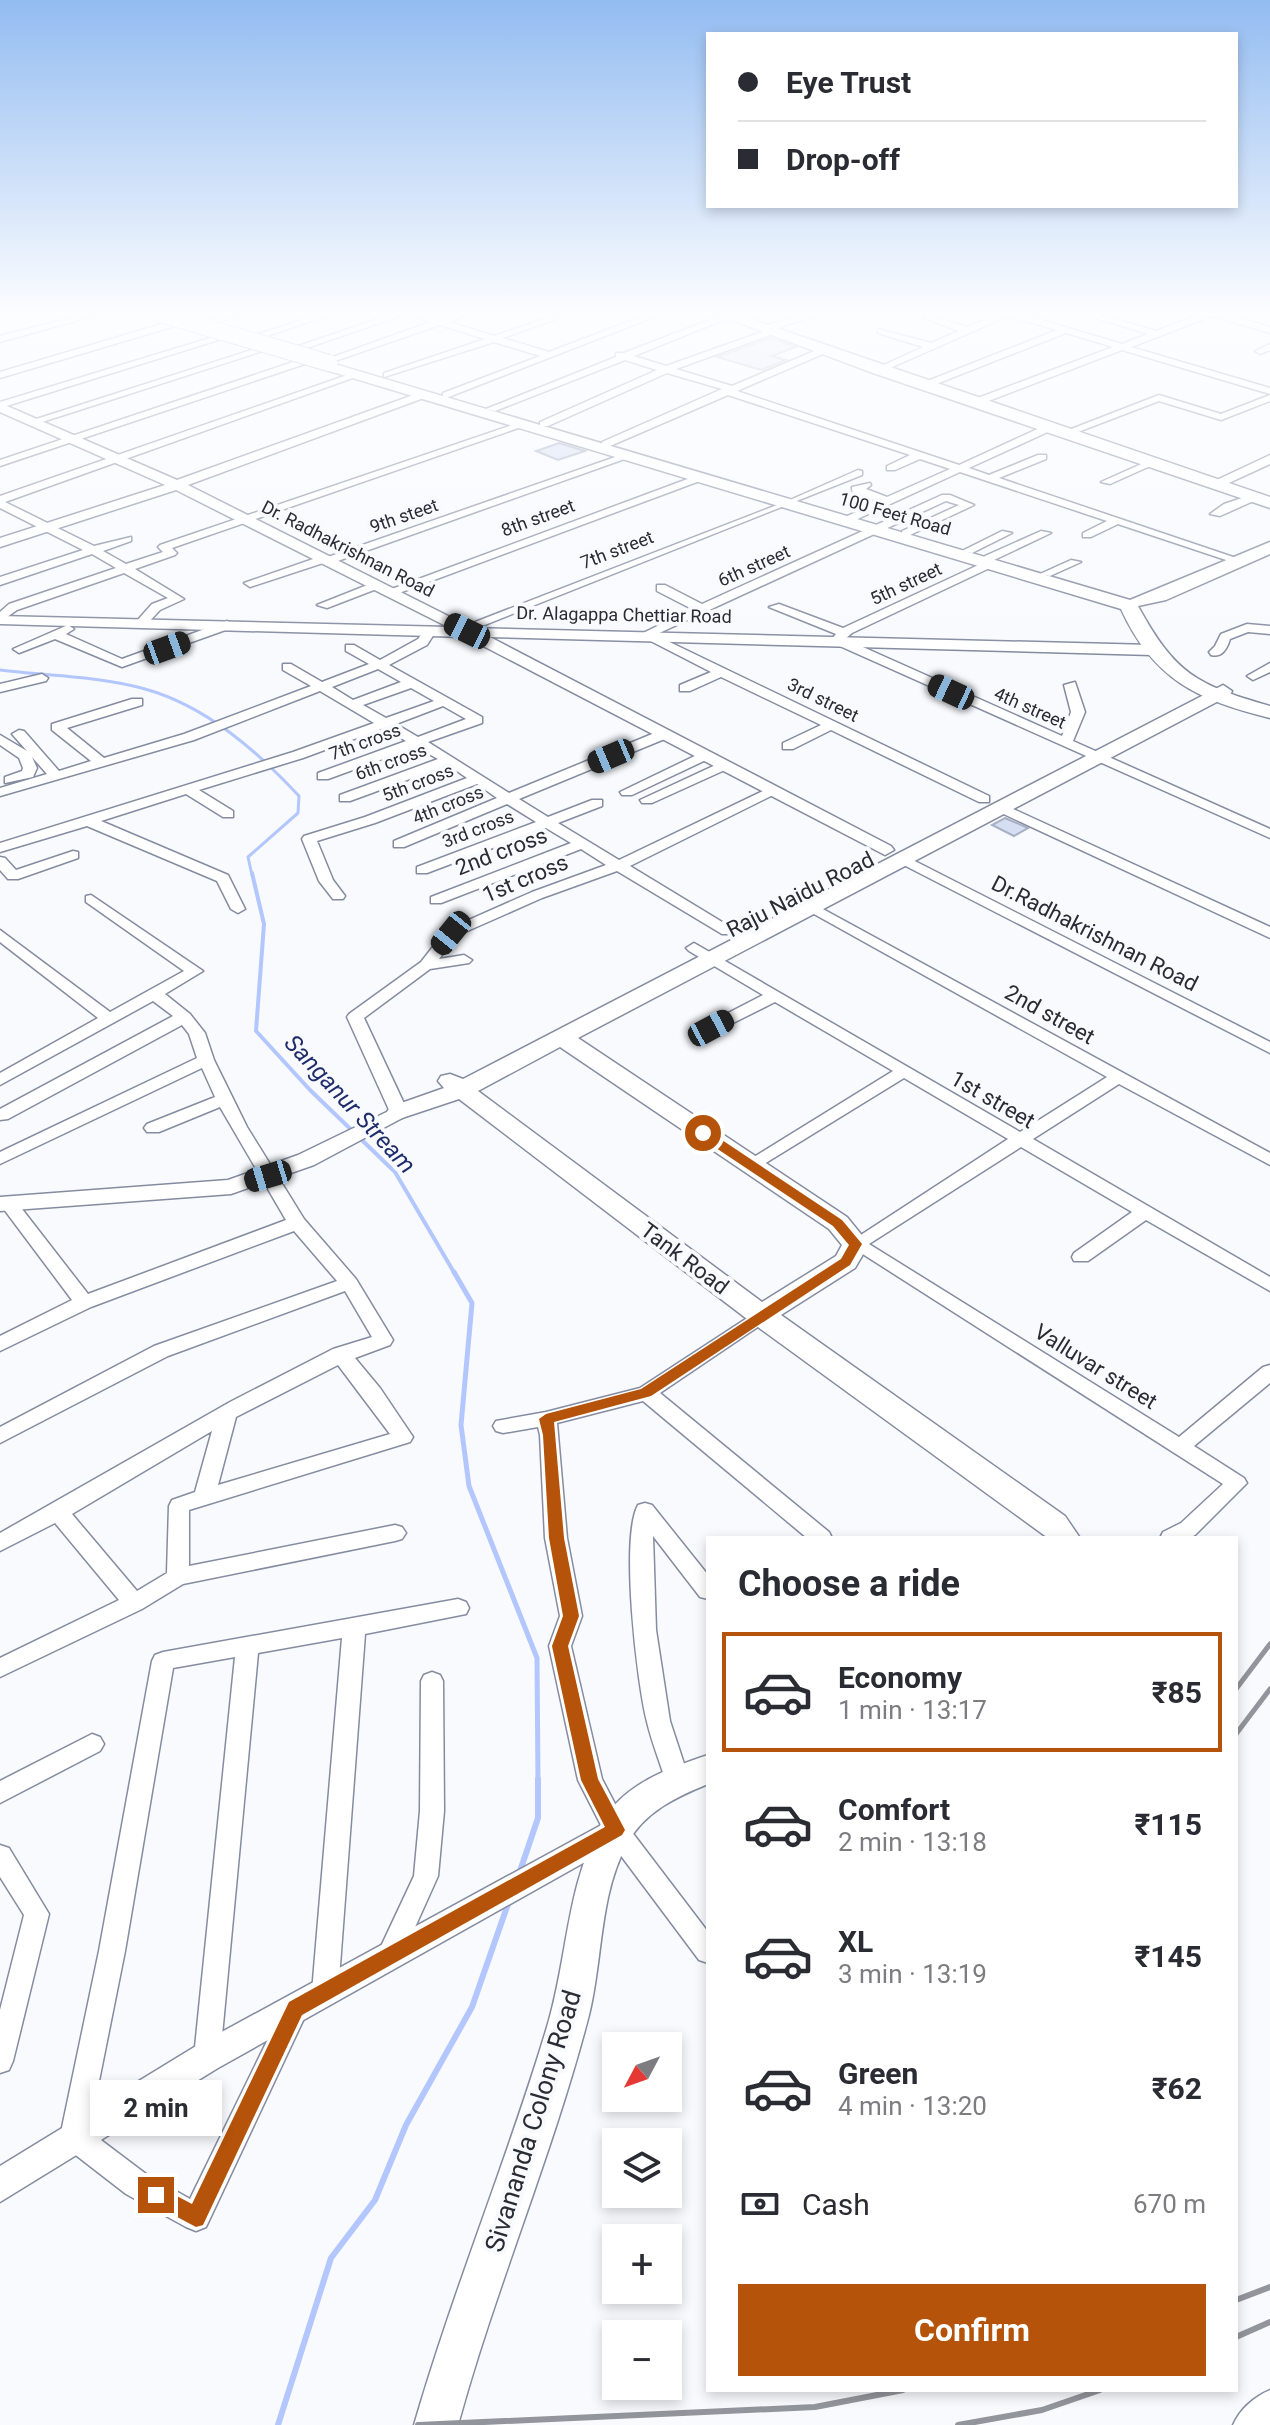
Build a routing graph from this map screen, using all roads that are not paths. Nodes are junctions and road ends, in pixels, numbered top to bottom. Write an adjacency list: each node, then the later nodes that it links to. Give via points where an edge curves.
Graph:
1 (42, 426): 14 (street, Dr. Radhakrishnan Road)
2 (110, 426): 14 (street)
3 (211, 426): 19 (street)
4 (342, 426): 29 (street)
5 (519, 426): 39 (street)
6 (532, 426): 17 (main road, 100 Feet Road)
7 (551, 426): 15 (main road, 100 Feet Road)
8 (647, 426): 15 (street)
9 (838, 426): 16 (street)
10 (1043, 426): 12 (main road)
11 (1084, 426): 13 (street)
12 (1048, 428): 13 (main road); 23 (street)
13 (1066, 433): 22 (main road)
14 (72, 439): 19 (street, Dr. Radhakrishnan Road); 21 (street)
15 (606, 444): 35 (main road, 100 Feet Road)
16 (922, 454): 23 (street); 24 (street)
17 (628, 456): 26 (main road, 100 Feet Road); 52 (street, 9th steet)
18 (1042, 457): 27 (street)
19 (121, 458): 29 (street, Dr. Radhakrishnan Road); 34 (street)
20 (1270, 459): 31 (street)
21 (0, 463)
22 (1152, 463): 28 (street); 31 (main road)
23 (960, 466): 27 (street); 33 (street)
24 (891, 468)
25 (858, 473): 35 (street, 7th street)
26 (701, 477): 35 (main road, 100 Feet Road); 61 (street, 8th street)
27 (992, 477): 40 (street)
28 (1106, 482)
29 (177, 485): 39 (street, Dr. Radhakrishnan Road); 42 (street)
30 (866, 485): 33 (street, via 856,489)
31 (1213, 485): 32 (main road)
32 (1254, 497): 36 (main road); 37 (street)
33 (887, 501): 38 (street)
34 (0, 502): 42 (street)
35 (791, 502): 38 (main road, 100 Feet Road); 73 (street, 7th street, via 463,629)
36 (1270, 503)
37 (1216, 514)
38 (850, 519): 41 (main road, 100 Feet Road)
39 (245, 520): 52 (street, Dr. Radhakrishnan Road); 56 (street, via 164,547 171,553)
40 (1118, 520): 46 (street); 54 (street)
41 (880, 527): 43 (main road, 100 Feet Road); 43 (street, 6th street, via 946,497 969,505); 53 (main road, 100 Feet Road); 65 (street, 6th street)
42 (48, 528): 48 (street); 50 (street)
43 (906, 533): 51 (main road, 100 Feet Road)
44 (1006, 533): 51 (street)
45 (1045, 533): 53 (street, 5th street)
46 (1087, 535)
47 (127, 539): 50 (street)
48 (0, 543)
49 (1270, 547): 54 (main road)
50 (93, 550): 56 (street); 58 (street)
51 (968, 551): 53 (main road, 100 Feet Road)
52 (326, 560): 59 (street, 9th steet); 61 (street, Dr. Radhakrishnan Road)
53 (991, 560): 57 (main road, 100 Feet Road); 62 (main road, 100 Feet Road); 74 (street, 5th street)
54 (1239, 561): 62 (main road)
55 (1075, 562): 57 (street)
56 (123, 569): 67 (street, via 13,607); 69 (street, via 178,599 156,607)
57 (1046, 574): 62 (main road, 100 Feet Road)
58 (0, 581)
59 (250, 583)
60 (661, 588): 65 (street)
61 (381, 589): 63 (street, 8th street); 73 (street, Dr. Radhakrishnan Road)
62 (1139, 603): 79 (main road); 92 (main road, via 1163,646)
63 (323, 605)
64 (775, 607): 74 (street)
65 (702, 609): 76 (street, 6th street)
66 (820, 612): 74 (street)
67 (0, 619): 68 (street, Dr. Alagappa Chettiar Road)
68 (81, 622): 69 (street, Dr. Alagappa Chettiar Road); 75 (street)
69 (141, 623): 70 (street, Dr. Alagappa Chettiar Road)
70 (227, 625): 72 (street, Dr. Alagappa Chettiar Road); 75 (street, via 122,663)
71 (1270, 630): 80 (street, via 1247,628 1225,637)
72 (430, 631): 73 (street, Dr. Alagappa Chettiar Road); 81 (street, via 423,642)
73 (467, 631): 76 (street, Dr. Alagappa Chettiar Road); 101 (street, Dr. Radhakrishnan Road)
74 (846, 633): 76 (street, Dr. Alagappa Chettiar Road); 79 (street, Dr. Alagappa Chettiar Road); 105 (street, 4th street)
75 (57, 635): 78 (street)
76 (645, 635): 84 (street, 3rd street)
77 (350, 648): 81 (street)
78 (19, 649)
79 (1152, 650): 92 (main road)
80 (1215, 652)
81 (381, 664): 87 (street); 89 (street)
82 (287, 667): 89 (street)
83 (1270, 667): 85 (street)
84 (722, 672): 91 (street); 99 (street, 3rd street)
85 (1253, 676)
86 (42, 678): 90 (street)
87 (414, 682): 93 (street); 95 (street)
88 (1070, 685): 105 (street, via 1078,712)
89 (323, 686): 95 (street); 108 (street, via 189,737)
90 (0, 688)
91 (685, 688)
92 (1210, 690): 96 (main road); 97 (main road); 105 (main road, Raju Naidu Road)
93 (446, 701): 98 (street); 103 (street, 7th cross, via 477,720)
94 (137, 702): 108 (street, via 57,727)
95 (354, 704): 98 (street)
96 (1270, 705)
97 (1270, 712)
98 (386, 724): 103 (street); 114 (street)
99 (831, 725): 104 (street); 122 (street, 3rd street)
100 (19, 734): 110 (street)
101 (662, 735): 106 (street, Dr. Radhakrishnan Road); 119 (street, 4th cross)
102 (0, 739): 113 (street, via 25,756 30,768 28,774)
103 (418, 742): 107 (street); 111 (street, 7th cross)
104 (788, 746)
105 (1079, 750): 122 (main road, Raju Naidu Road); 126 (street, 4th street)
106 (703, 756): 109 (street, Dr. Radhakrishnan Road); 116 (street)
107 (449, 760): 112 (street); 118 (street, 6th cross)
108 (102, 763): 110 (street)
109 (722, 766): 117 (street, Dr. Radhakrishnan Road); 120 (street)
110 (56, 776): 115 (street)
111 (323, 776)
112 (478, 779): 119 (street); 135 (street, 5th cross, via 309,839)
113 (0, 784)
114 (187, 789): 123 (street); 124 (street)
115 (0, 792)
116 (627, 792)
117 (772, 792): 130 (street, Dr. Radhakrishnan Road); 133 (street, 1st cross)
118 (345, 798)
119 (510, 799): 125 (street); 127 (street, 4th cross)
120 (647, 800)
121 (597, 803): 125 (street, 3rd cross)
122 (992, 803): 130 (main road, Raju Naidu Road); 141 (street, 3rd street)
123 (228, 814)
124 (88, 821): 129 (street); 139 (street, via 223,878)
125 (547, 823): 128 (street); 134 (street, 3rd cross)
126 (1270, 834)
127 (399, 844)
128 (581, 844): 133 (street); 137 (street, 2nd cross)
129 (0, 848)
130 (893, 854): 138 (main road, Raju Naidu Road); 140 (main road, Raju Naidu Road); 152 (street, Dr.Radhakrishnan Road)
131 (73, 855): 132 (street, via 13,876)
132 (0, 861)
133 (616, 864): 140 (street); 145 (street, 1st cross, via 451,933)
134 (422, 870)
135 (338, 896)
136 (91, 899): 146 (street, via 195,971)
137 (436, 900)
138 (810, 906): 143 (main road, Raju Naidu Road); 156 (street, 2nd street)
139 (238, 909)
140 (727, 931): 143 (main road, Raju Naidu Road)
141 (1270, 933)
142 (0, 935): 149 (street)
143 (702, 953): 147 (street, 1st street); 151 (main road, Raju Naidu Road); 157 (main road, Raju Naidu Road)
144 (464, 960): 145 (street)
145 (426, 965): 159 (street, via 355,1017)
146 (154, 994): 148 (street); 149 (street)
147 (774, 996): 150 (street); 155 (street, 1st street)
148 (184, 1017): 153 (street, via 197,1033); 160 (street)
149 (109, 1019): 154 (street)
150 (711, 1028)
151 (561, 1037): 157 (main road, Raju Naidu Road); 165 (main road)
152 (1270, 1048)
153 (206, 1060): 158 (street); 163 (street)
154 (4, 1072)
155 (903, 1072): 162 (street, 1st street); 165 (street)
156 (1118, 1077): 162 (street); 164 (street, 2nd street)
157 (454, 1084): 159 (main road); 175 (main road, Tank Road)
158 (224, 1099): 161 (street); 166 (street)
159 (399, 1112): 166 (street)
160 (2, 1115)
161 (153, 1128)
162 (1021, 1141): 168 (street, 1st street); 170 (street)
163 (0, 1159)
164 (1270, 1160)
165 (750, 1165): 170 (main road, via 838,1223)
166 (268, 1176): 167 (street, via 231,1187); 169 (street)
167 (6, 1209): 174 (street)
168 (1145, 1212): 171 (street); 173 (street, 1st street)
169 (297, 1223): 172 (street); 174 (street)
170 (856, 1244): 175 (main road, via 846,1262); 184 (street, Valluvar street)
171 (1081, 1257)
172 (349, 1283): 177 (street, via 383,1340); 183 (street, via 161,1351)
173 (1270, 1285)
174 (84, 1302): 176 (street)
175 (761, 1315): 179 (street); 189 (main road, Tank Road, via 1054,1524)
176 (4, 1335)
177 (340, 1354): 180 (street); 185 (street, via 403,1437)
178 (1270, 1372): 184 (street)
179 (646, 1393): 181 (street); 188 (street)
180 (227, 1414): 185 (street); 186 (street)
181 (546, 1419): 182 (street); 203 (street, via 556,1538 571,1616 560,1646 590,1780)
182 (503, 1426)
183 (0, 1436)
184 (1180, 1447): 190 (street, Valluvar street, via 1237,1483)
185 (204, 1497): 192 (street, via 179,1506)
186 (59, 1513): 191 (street); 194 (street)
187 (395, 1533): 192 (street)
188 (819, 1536)
189 (1063, 1536)
190 (1175, 1536)
191 (0, 1543)
192 (178, 1577): 194 (street)
193 (706, 1588): 201 (street, via 645,1511 645,1630 658,1721)
194 (134, 1603): 198 (street)
195 (458, 1608): 196 (street)
196 (354, 1627): 197 (street); 207 (street)
197 (247, 1646): 209 (street); 211 (street, via 163,1661)
198 (0, 1668)
199 (432, 1681): 206 (street, via 426,1876)
200 (92, 1744): 202 (street)
201 (693, 1775): 203 (main road, Sivananda Colony Road, via 649,1794)
202 (0, 1793)
203 (616, 1830): 205 (street); 206 (street); 214 (main road, Sivananda Colony Road, via 593,1878 570,2011 528,2154)
204 (0, 1856): 210 (street, via 37,1914)
205 (706, 1949)
206 (390, 1955): 207 (street)
207 (325, 1992): 208 (street)
208 (296, 2008): 209 (street); 211 (street, via 196,2217 136,2184)
209 (207, 2057): 211 (street)
210 (0, 2061)
211 (74, 2137): 212 (street)
212 (2, 2176)
213 (1270, 2405): 215 (street)
214 (436, 2425)
215 (1248, 2425)

